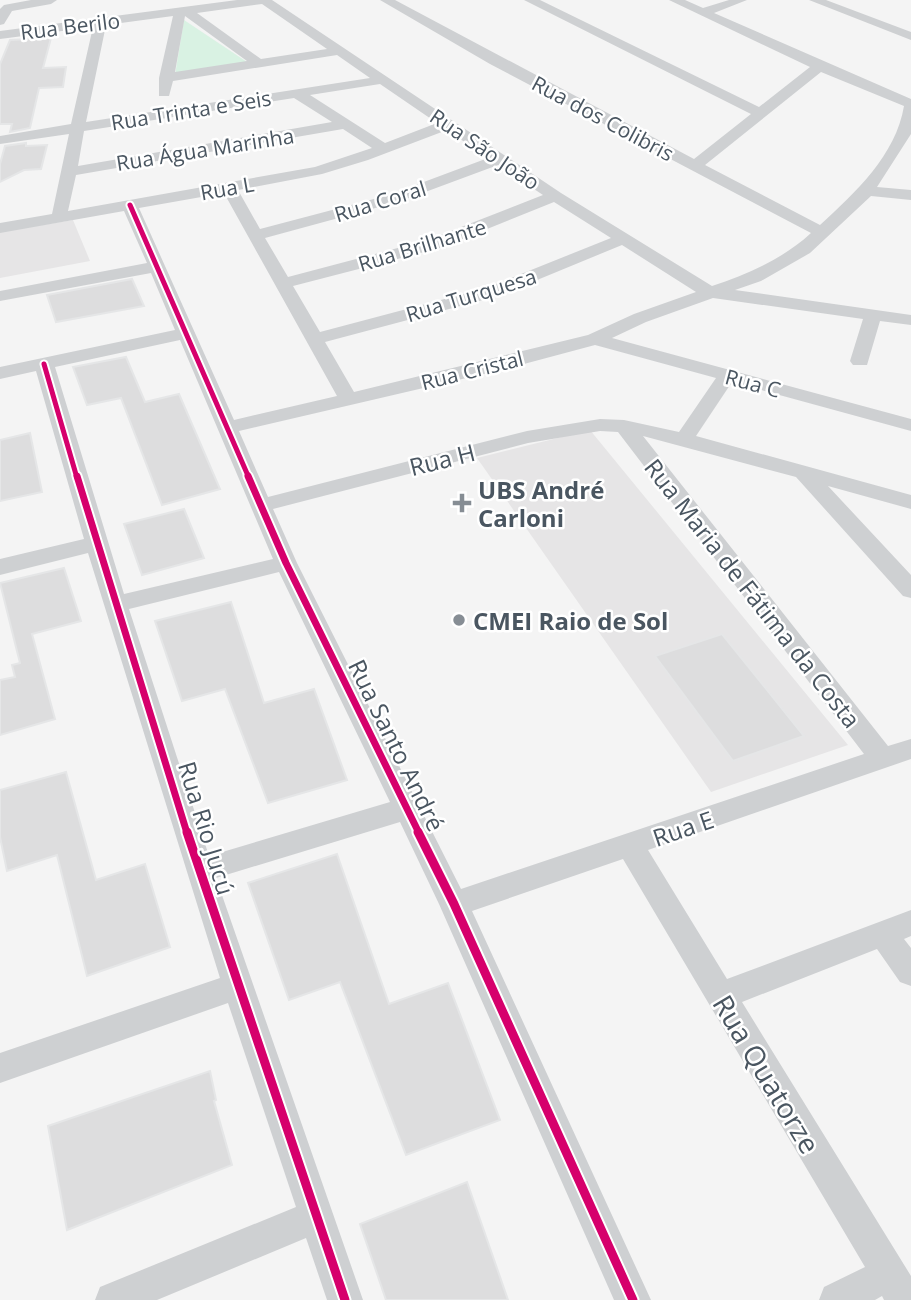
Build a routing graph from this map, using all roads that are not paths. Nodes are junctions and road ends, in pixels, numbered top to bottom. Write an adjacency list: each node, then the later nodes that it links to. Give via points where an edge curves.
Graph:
1 (51, 0): 10 (street, via 8,8)
2 (264, 0): 8 (street, Rua Berilo); 14 (street, Rua São João)
3 (386, 0): 32 (street, Rua dos Colibris)
4 (530, 0): 21 (street)
5 (675, 0): 9 (street)
6 (741, 0): 9 (street)
7 (815, 0): 13 (street)
8 (183, 11): 11 (street, Rua Berilo); 15 (street); 17 (street)
9 (702, 13): 16 (street)
10 (0, 21)
11 (100, 22): 12 (street, Rua Berilo); 26 (street)
12 (0, 35)
13 (911, 36)
14 (338, 51): 15 (street); 18 (street, Rua São João)
15 (259, 64): 17 (street)
16 (819, 66): 20 (street); 21 (street)
17 (166, 78): 22 (street)
18 (381, 80): 19 (street, Rua Trinta e Seis); 23 (street, Rua São João)
19 (298, 94): 22 (street, Rua Trinta e Seis); 24 (street)
20 (911, 105): 25 (street)
21 (760, 113): 32 (street)
22 (162, 114): 26 (street, Rua Trinta e Seis)
23 (449, 124): 28 (street, Rua L); 30 (street, Rua São João)
24 (343, 125): 28 (street); 33 (street, Rua Água Marinha)
25 (909, 127): 29 (street, Rua Cristal)
26 (76, 128): 27 (street, Rua Trinta e Seis); 33 (street)
27 (0, 140)
28 (383, 149): 34 (street, Rua L, via 317,171)
29 (889, 157): 31 (street); 35 (street, Rua Cristal)
30 (502, 158): 37 (street, Rua São João); 42 (street, Rua Coral, via 395,198)
31 (911, 160)
32 (695, 166): 41 (street, Rua dos Colibris)
33 (67, 172): 39 (street)
34 (229, 188): 38 (street, Rua L); 42 (street)
35 (867, 191): 36 (street); 41 (street, Rua Cristal)
36 (911, 195)
37 (555, 196): 43 (street, Rua São João); 45 (street, Rua Brilhante, via 434,244)
38 (130, 205): 39 (street, Rua L); 44 (street, Rua Santo André)
39 (59, 217): 40 (street, Rua L)
40 (0, 228)
41 (823, 233): 46 (street, Rua Cristal, via 776,266)
42 (256, 236): 45 (street)
43 (623, 239): 46 (street, Rua São João); 51 (street, Rua Turquesa, via 492,292)
44 (155, 267): 47 (street); 50 (street, Rua Santo André)
45 (284, 283): 51 (street)
46 (709, 292): 48 (street); 52 (street, Rua Cristal)
47 (0, 296)
48 (873, 314): 49 (street); 53 (street)
49 (911, 320)
50 (184, 334): 54 (street); 60 (street, Rua Santo André)
51 (315, 339): 57 (street)
52 (595, 339): 56 (street, Rua C); 57 (street, Rua Cristal)
53 (860, 361)
54 (44, 364): 55 (street); 65 (street, Rua Rio Jucú)
55 (0, 373)
56 (727, 376): 58 (street, Rua C); 61 (street)
57 (349, 400): 60 (street, Rua Cristal)
58 (911, 425)
59 (624, 426): 61 (street, Rua H); 64 (street, Rua H, via 572,428 527,437); 71 (street, Rua Maria de Fátima da Costa)
60 (228, 427): 64 (street, Rua Santo André)
61 (684, 439): 62 (street, Rua H)
62 (804, 473): 63 (street, Rua H); 68 (street)
63 (911, 502)
64 (262, 505): 66 (street, Rua Santo André)
65 (96, 543): 67 (street); 69 (street, Rua Rio Jucú)
66 (286, 563): 69 (street); 72 (street, Rua Santo André)
67 (0, 567)
68 (911, 590)
69 (117, 604): 74 (street, Rua Rio Jucú)
70 (911, 749): 71 (street, Rua E)
71 (883, 759): 73 (street, Rua E)
72 (408, 808): 74 (street); 75 (street, Rua Santo André)
73 (630, 846): 75 (street, Rua E); 80 (street, Rua Quatorze)
74 (199, 871): 79 (street, Rua Rio Jucú)
75 (454, 904): 86 (street, Rua Santo André)
76 (911, 923): 77 (street)
77 (883, 933): 78 (street); 80 (street)
78 (911, 972)
79 (238, 986): 81 (street); 82 (street, Rua Rio Jucú)
80 (720, 996): 83 (street, Rua Quatorze)
81 (0, 1067)
82 (316, 1216): 84 (street); 85 (street, Rua Rio Jucú)
83 (896, 1287): 87 (street)
84 (113, 1300)
85 (345, 1300)
86 (633, 1300)
87 (836, 1300)

